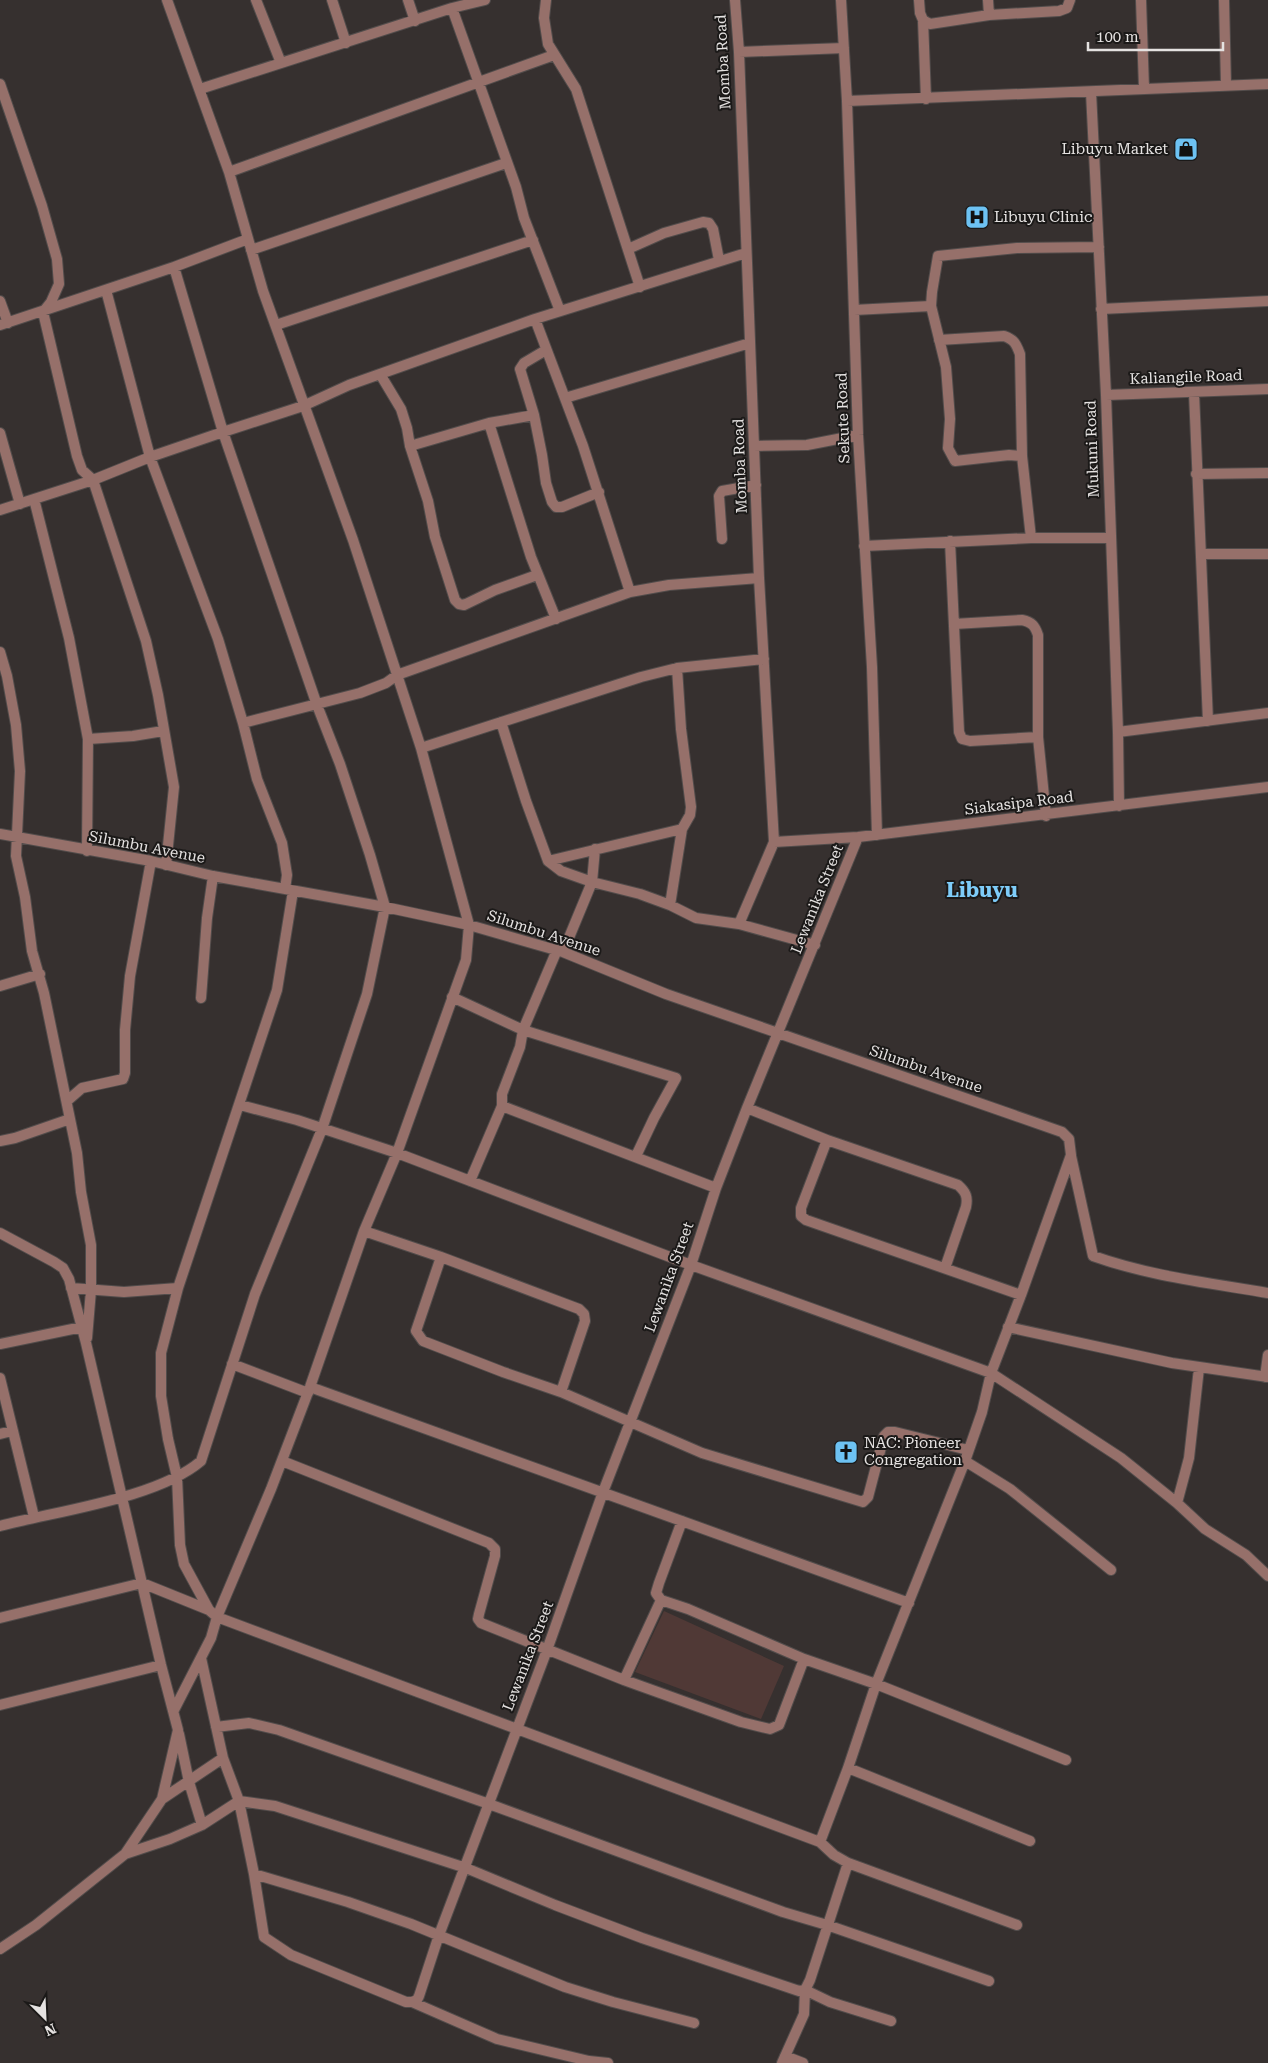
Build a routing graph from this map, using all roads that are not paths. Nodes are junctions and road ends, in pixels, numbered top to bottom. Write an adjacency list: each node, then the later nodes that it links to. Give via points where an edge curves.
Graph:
1 (167, 0): 28 (street)
2 (256, 0): 22 (street)
3 (332, 0): 18 (street)
4 (408, 0): 16 (street)
5 (485, 0): 14 (street)
6 (546, 0): 21 (street, via 545,32)
7 (735, 0): 20 (street, Momba Road)
8 (841, 0): 19 (street, Sekute Road)
9 (919, 0): 17 (street)
10 (988, 0): 15 (street)
11 (1070, 0): 15 (street, via 1067,8 1059,11)
12 (1141, 0): 27 (street)
13 (1224, 0): 26 (street)
14 (452, 8): 16 (street); 23 (street)
15 (988, 15): 17 (street, via 930,24)
16 (415, 20): 18 (street)
17 (923, 20): 30 (street)
18 (346, 43): 22 (street)
19 (844, 48): 20 (street); 31 (street, Sekute Road)
20 (739, 52): 39 (street, Momba Road)
21 (554, 55): 23 (street); 37 (street, via 576,89)
22 (281, 63): 28 (street)
23 (478, 82): 32 (street); 33 (street)
24 (0, 84): 50 (street, via 57,259 59,284)
25 (1268, 84): 26 (street)
26 (1226, 85): 27 (street)
27 (1144, 88): 29 (street)
28 (200, 89): 33 (street)
29 (1091, 92): 30 (street); 36 (street, Mukuni Road)
30 (926, 99): 31 (street)
31 (847, 101): 48 (street, Sekute Road)
32 (506, 163): 35 (street); 38 (street)
33 (229, 172): 34 (street)
34 (248, 239): 38 (street); 41 (street)
35 (533, 240): 49 (street); 53 (street)
36 (1099, 247): 46 (street, via 1017,248 938,256); 47 (street, Mukuni Road)
37 (628, 249): 40 (street, via 664,233 703,222 714,229); 42 (street)
38 (251, 250): 53 (street)
39 (746, 253): 40 (street); 55 (street, Momba Road)
40 (719, 260): 42 (street)
41 (174, 267): 43 (street); 66 (street)
42 (640, 287): 49 (street)
43 (106, 290): 50 (street); 71 (street)
44 (0, 301): 52 (street)
45 (1268, 301): 47 (street)
46 (931, 306): 48 (street); 54 (street)
47 (1102, 309): 60 (street, Mukuni Road)
48 (854, 310): 67 (street, Sekute Road)
49 (560, 311): 51 (street)
50 (43, 312): 52 (street); 74 (street, via 77,456 82,470)
51 (535, 319): 56 (street); 57 (street)
52 (4, 324)
53 (276, 325): 62 (street)
54 (939, 340): 70 (street, via 950,396 948,448 954,462); 70 (street, via 1004,336 1014,340 1020,354)
55 (750, 343): 61 (street); 69 (street, Momba Road)
56 (546, 350): 61 (street); 63 (street, via 520,369)
57 (380, 374): 62 (street); 68 (street, via 401,409)
58 (1268, 389): 59 (street, Kaliangile Road)
59 (1194, 393): 60 (street, Kaliangile Road); 73 (street)
60 (1106, 395): 81 (street, Mukuni Road)
61 (565, 398): 76 (street)
62 (303, 406): 66 (street); 95 (street)
63 (534, 415): 64 (street); 76 (street, via 546,483 556,507)
64 (488, 423): 68 (street); 87 (street)
65 (0, 432): 78 (street)
66 (223, 432): 71 (street); 96 (street)
67 (858, 435): 69 (street, via 807,445); 84 (street, Sekute Road)
68 (410, 446): 87 (street, via 455,600 464,604)
69 (754, 446): 75 (street, Momba Road)
70 (1022, 456): 80 (street)
71 (150, 457): 74 (street); 100 (street, via 218,639)
72 (1268, 473): 73 (street)
73 (1196, 474): 85 (street)
74 (93, 480): 77 (street); 101 (street, via 146,641)
75 (756, 485): 82 (street, via 722,491 719,496); 88 (street, Momba Road)
76 (599, 492): 89 (street)
77 (34, 499): 78 (street); 104 (street, via 69,638)
78 (20, 504): 79 (street)
79 (0, 510)
80 (1031, 538): 81 (street); 83 (street)
81 (1110, 538): 102 (street, Mukuni Road)
82 (722, 539)
83 (950, 541): 84 (street); 91 (street)
84 (864, 546): 111 (street, Sekute Road, via 872,667)
85 (1202, 554): 86 (street); 98 (street)
86 (1268, 554)
87 (538, 575): 90 (street)
88 (759, 578): 89 (street); 93 (street, Momba Road)
89 (630, 592): 90 (street)
90 (556, 619): 95 (street)
91 (954, 624): 103 (street, via 959,732 962,738 970,741); 103 (street, via 1022,620 1035,626 1038,635)
92 (0, 652): 112 (street, via 16,725 20,770)
93 (764, 659): 94 (street); 114 (street, Momba Road)
94 (676, 668): 99 (street, via 641,676); 109 (street, via 691,807)
95 (397, 675): 96 (street, via 360,693); 105 (street)
96 (317, 705): 100 (street); 124 (street, via 340,764)
97 (1268, 713): 98 (street)
98 (1208, 721): 102 (street)
99 (501, 722): 105 (street); 117 (street)
100 (243, 723): 122 (street, via 257,780 282,843)
101 (163, 731): 104 (street); 119 (street, via 174,787)
102 (1118, 732): 107 (street, Mukuni Road)
103 (1038, 737): 108 (street)
104 (88, 739): 115 (street)
105 (421, 748): 126 (street)
106 (1268, 788): 107 (street, Siakasipa Road)
107 (1119, 806): 108 (street, Siakasipa Road)
108 (1046, 816): 111 (street, Siakasipa Road)
109 (682, 829): 116 (street); 123 (street)
110 (0, 834): 112 (street, Silumbu Avenue)
111 (877, 835): 113 (street, Siakasipa Road)
112 (17, 836): 115 (street, Silumbu Avenue); 129 (street, via 16,856 32,951)
113 (858, 837): 114 (street, Siakasipa Road); 127 (street, Lewanika Street)
114 (774, 842): 125 (street, Momba Road)
115 (87, 850): 118 (street, Silumbu Avenue)
116 (595, 850): 117 (street); 121 (street)
117 (548, 861): 121 (street, via 560,871)
118 (151, 862): 119 (street, Silumbu Avenue); 135 (street, via 130,976 123,1079 82,1088)
119 (166, 865): 120 (street, Silumbu Avenue)
120 (213, 876): 122 (street, Silumbu Avenue); 132 (street)
121 (592, 882): 123 (street); 128 (street)
122 (289, 890): 124 (street, Silumbu Avenue); 136 (street, via 277,990)
123 (670, 905): 125 (street, via 696,918)
124 (384, 907): 126 (street, Silumbu Avenue); 140 (street, via 367,994)
125 (739, 924): 127 (street)
126 (469, 925): 128 (street, Silumbu Avenue); 131 (street, via 466,960)
127 (815, 944): 134 (street, Lewanika Street)
128 (560, 951): 133 (street); 134 (street, Silumbu Avenue)
129 (40, 974): 130 (street); 135 (street)
130 (0, 986)
131 (452, 997): 133 (street); 143 (street)
132 (201, 998)
133 (523, 1030): 137 (street, via 502,1094); 145 (street, via 676,1078)
134 (778, 1034): 138 (street, Lewanika Street); 144 (street, Silumbu Avenue, via 1062,1132 1069,1139)
135 (67, 1101): 139 (street)
136 (240, 1105): 140 (street); 154 (street)
137 (502, 1106): 145 (street); 146 (street)
138 (747, 1108): 141 (street); 147 (street, Lewanika Street)
139 (70, 1119): 142 (street); 155 (street, via 91,1245)
140 (322, 1128): 143 (street); 162 (street, via 273,1246)
141 (827, 1140): 152 (street, via 958,1185 965,1191 966,1207); 152 (street, via 801,1208 801,1216)
142 (0, 1141)
143 (397, 1153): 146 (street); 148 (street)
144 (1070, 1155): 156 (street, via 1093,1256 1211,1284); 157 (street)
145 (636, 1156): 147 (street)
146 (470, 1181): 151 (street)
147 (716, 1188): 151 (street, Lewanika Street)
148 (364, 1231): 150 (street); 167 (street)
149 (0, 1233): 153 (street, via 63,1268)
150 (441, 1257): 168 (street, via 579,1309 584,1314 585,1321); 168 (street, via 416,1331 419,1337 494,1369)
151 (691, 1265): 164 (street); 169 (street, Lewanika Street)
152 (945, 1268): 157 (street)
153 (71, 1288): 155 (street); 158 (street)
154 (178, 1288): 155 (street, via 130,1292); 175 (street, via 160,1353 168,1439)
155 (91, 1290): 158 (street)
156 (1268, 1293)
157 (1021, 1296): 159 (street)
158 (84, 1326): 160 (street); 177 (street)
159 (1008, 1327): 163 (street); 164 (street)
160 (0, 1344)
161 (1268, 1355): 165 (street)
162 (232, 1364): 167 (street); 175 (street, via 201,1460)
163 (1199, 1368): 165 (street); 178 (street, via 1189,1458)
164 (991, 1373): 172 (street, via 982,1412); 178 (street, via 1121,1458)
165 (1266, 1377)
166 (0, 1378): 170 (street)
167 (309, 1390): 173 (street); 176 (street)
168 (561, 1392): 169 (street)
169 (630, 1421): 172 (street, via 702,1453 862,1502 868,1497 884,1436 888,1432); 176 (street, Lewanika Street)
170 (12, 1431): 171 (street); 179 (street)
171 (0, 1434)
172 (968, 1450): 174 (street)
173 (282, 1461): 187 (street); 189 (street, via 489,1543 495,1549 495,1556 478,1619)
174 (964, 1461): 182 (street, via 1010,1489); 186 (street)
175 (177, 1477): 177 (street); 187 (street, via 180,1546 184,1564)
176 (603, 1492): 180 (street); 189 (street, Lewanika Street)
177 (122, 1497): 179 (street); 184 (street)
178 (1177, 1503): 183 (street, via 1206,1529 1246,1555)
179 (34, 1517): 181 (street)
180 (682, 1521): 185 (street, via 656,1592); 186 (street)
181 (0, 1526)
182 (1111, 1570)
183 (1268, 1576)
184 (142, 1583): 187 (street); 188 (street); 192 (street)
185 (661, 1600): 191 (street); 193 (street)
186 (909, 1603): 194 (street)
187 (213, 1614): 190 (street, via 211,1638); 199 (street)
188 (0, 1618)
189 (547, 1650): 193 (street); 199 (street, Lewanika Street)
190 (201, 1658): 196 (street); 197 (street)
191 (804, 1659): 193 (street, via 782,1718 770,1729 741,1722); 194 (street)
192 (161, 1666): 195 (street); 196 (street)
193 (624, 1680)
194 (876, 1684): 201 (street); 202 (street)
195 (0, 1705)
196 (174, 1710): 198 (street)
197 (216, 1727): 200 (street); 206 (street, via 249,1723 263,1726)
198 (178, 1730): 203 (street); 204 (street)
199 (516, 1730): 206 (street, Lewanika Street); 209 (street)
200 (223, 1758): 203 (street); 205 (street)
201 (1066, 1760)
202 (848, 1768): 208 (street); 209 (street)
203 (189, 1782): 204 (street); 207 (street)
204 (162, 1799): 210 (street)
205 (239, 1801): 207 (street); 212 (street, via 275,1806); 213 (street)
206 (489, 1804): 212 (street, Lewanika Street); 214 (street, via 783,1912)
207 (202, 1825): 210 (street, via 170,1840)
208 (1030, 1841)
209 (820, 1842): 211 (street)
210 (125, 1854): 217 (street, via 36,1925)
211 (848, 1863): 214 (street); 215 (street)
212 (466, 1868): 216 (street, Lewanika Street); 219 (street, via 660,1945 798,1991)
213 (254, 1874): 216 (street, via 348,1902); 220 (street, via 264,1937 291,1956)
214 (827, 1925): 218 (street); 219 (street)
215 (1017, 1925)
216 (440, 1935): 220 (street, Lewanika Street, via 419,1996); 222 (street, via 565,1987)
217 (0, 1949)
218 (989, 1981)
219 (805, 1990): 221 (street, via 830,2002); 223 (street, via 804,2014)
220 (412, 2002): 224 (street, via 497,2039)
221 (891, 2021)
222 (694, 2023)
223 (783, 2059): 225 (street)
224 (608, 2063)
225 (803, 2063)

